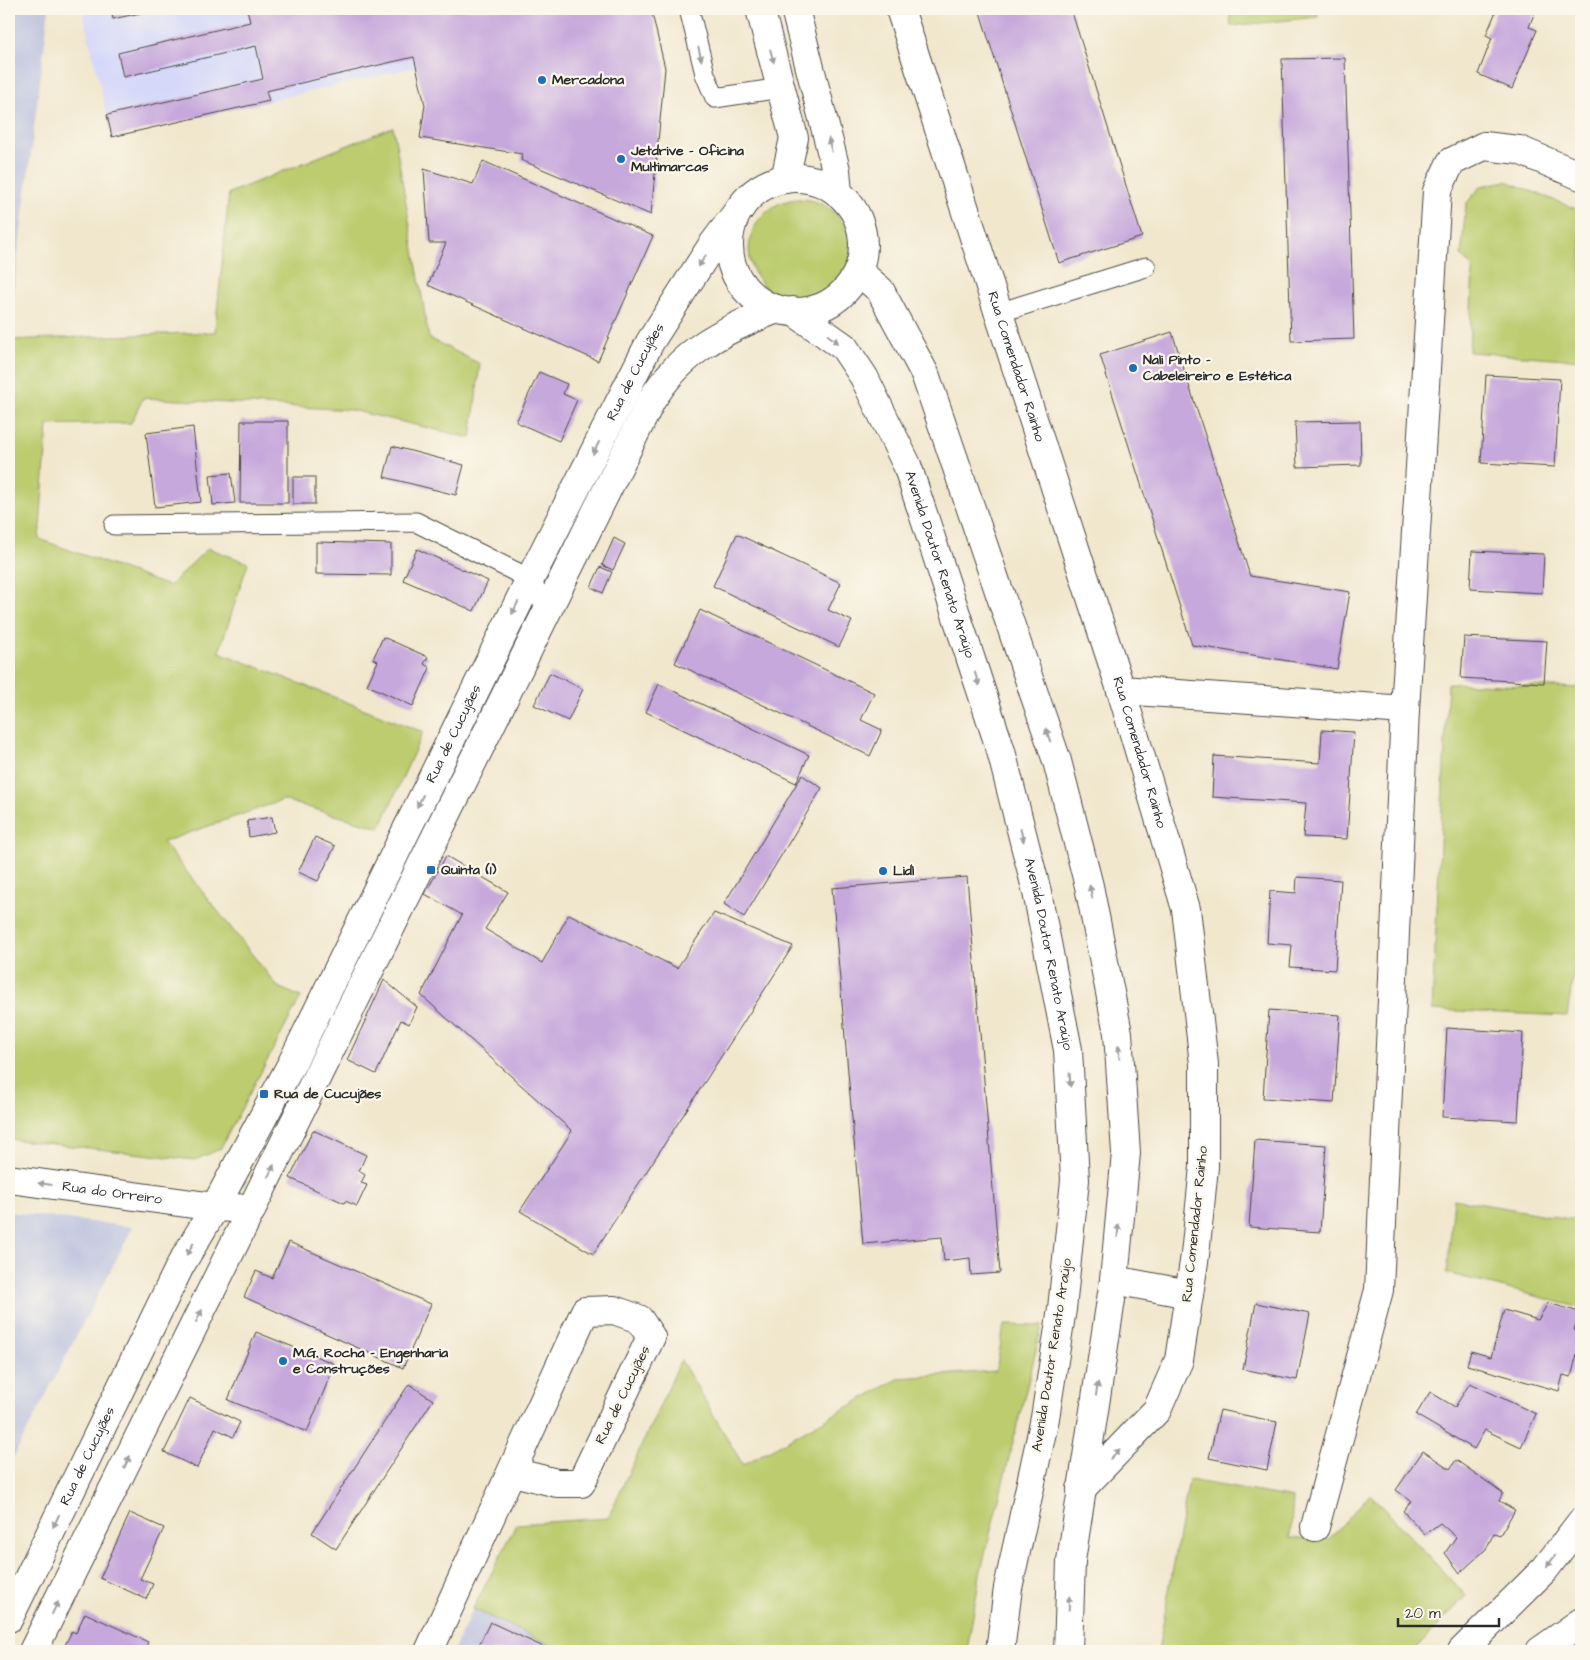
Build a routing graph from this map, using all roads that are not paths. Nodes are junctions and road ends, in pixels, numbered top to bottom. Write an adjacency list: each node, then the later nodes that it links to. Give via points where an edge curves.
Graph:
1 (689, 9): 5 (lane, one-way to 5, via 705,74 715,98)
2 (760, 9): 5 (street, one-way to 5)
3 (795, 9): 8 (street, one-way to 3, via 836,170)
4 (900, 9): 13 (street, Rua Comendador Rainho)
5 (781, 88): 7 (street, via 794,138)
6 (1581, 176): 18 (street, via 1518,150 1484,146 1451,162 1437,191)
7 (784, 179): 8 (street, Avenida Doutor Renato Araújo, via 812,181); 9 (street, Avenida Doutor Renato Araújo, via 760,189)
8 (838, 193): 11 (street, Avenida Doutor Renato Araújo, via 860,224 863,243)
9 (741, 208): 12 (street, Avenida Doutor Renato Araújo, via 730,236 733,265 748,291); 15 (street, Rua de Cucujães, one-way to 15, via 711,247 650,342)
10 (1146, 266): 13 (lane)
11 (858, 271): 12 (street, Avenida Doutor Renato Araújo, via 832,302 813,309); 22 (street, one-way to 11, via 1125,1135 1118,1033 1090,886 1057,761 925,374 880,290)
12 (785, 310): 16 (street, Rua de Cucujães, via 721,332 696,349 663,381 631,438); 32 (street, Avenida Doutor Renato Araújo, one-way to 32, via 844,348 864,377 907,465 1001,751 1037,892 1068,1050 1075,1180 1062,1309 1045,1418 1008,1588)
13 (998, 313): 17 (street, Rua Comendador Rainho)
14 (114, 525): 15 (lane, via 416,522)
15 (530, 578): 16 (lane); 20 (street, Rua de Cucujães, one-way to 20, via 292,1063)
16 (548, 612): 21 (street, Rua de Cucujães, one-way to 16)
17 (1121, 690): 18 (street); 23 (street, Rua Comendador Rainho, via 1186,909 1202,1045 1204,1167)
18 (1405, 710): 27 (street, via 1379,1290)
19 (9, 1179): 20 (street, Rua do Orreiro, one-way to 19)
20 (215, 1208): 21 (street, Rua do Orreiro); 28 (street, Rua de Cucujães, one-way to 28, via 180,1266)
21 (252, 1209): 30 (street, Rua de Cucujães, one-way to 21)
22 (1114, 1280): 23 (street); 25 (street, one-way to 22)
23 (1189, 1294): 25 (street, Rua Comendador Rainho, one-way to 23, via 1157,1410 1179,1360)
24 (513, 1472): 24 (street, Rua de Cucujães, via 557,1483 581,1483 651,1337 639,1320 614,1310 585,1312); 31 (street, Rua de Cucujães)
25 (1081, 1489): 33 (street, one-way to 25, via 1071,1561)
26 (1581, 1522): 34 (street, one-way to 34, via 1545,1569)
27 (1315, 1527)
28 (9, 1618)
29 (1581, 1622): 35 (street)
30 (33, 1651)
31 (429, 1651)
32 (1000, 1651)
33 (1068, 1651)
34 (1462, 1651)
35 (1540, 1651)

